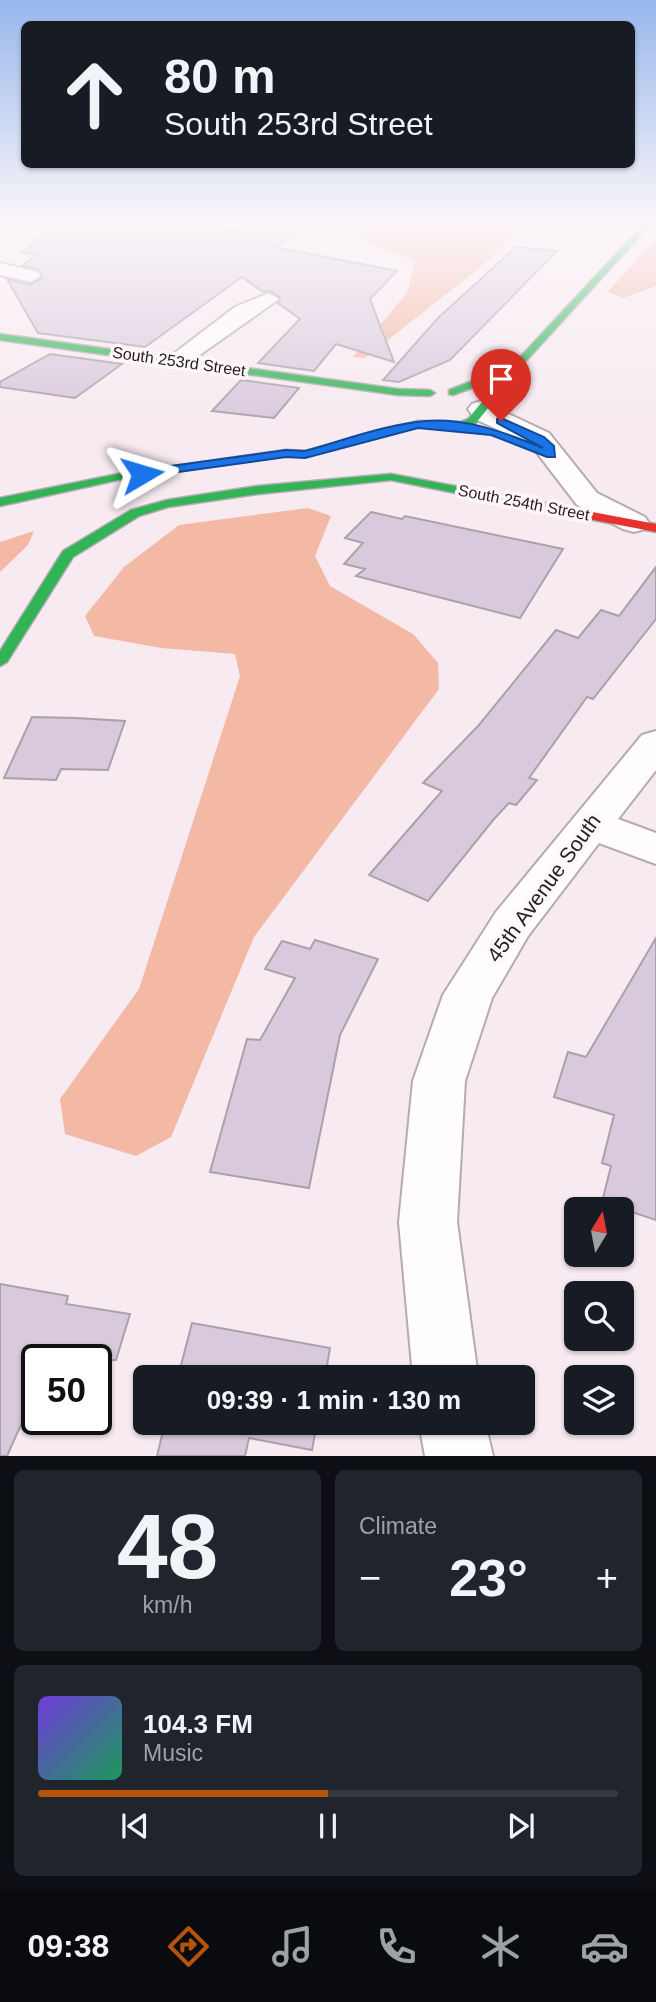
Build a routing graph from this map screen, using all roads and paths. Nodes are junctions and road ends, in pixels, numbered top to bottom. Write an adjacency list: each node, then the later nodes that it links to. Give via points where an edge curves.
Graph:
1 (585, 292): 5 (main road, via 524,358)
2 (269, 299): 4 (street)
3 (6, 340): 4 (main road, South 253rd Street)
4 (176, 360): 6 (main road, South 253rd Street)
5 (501, 373): 7 (main road); 9 (main road, via 500,386)
6 (358, 386): 8 (main road, South 253rd Street); 10 (main road, South 253rd Street, via 393,401)
7 (453, 392): 8 (main road, South 253rd Street); 9 (main road, via 476,398)
8 (429, 393): 10 (main road, via 414,396)
9 (481, 409): 11 (main road, via 472,421); 13 (street, via 540,439)
10 (398, 412): 11 (main road, South 253rd Street, via 411,421); 12 (main road, via 377,425 297,444)
11 (439, 425): 12 (main road, via 404,428 324,451); 13 (street, via 495,432)
12 (286, 453): 14 (main road, via 118,477)
13 (551, 455): 15 (street, via 587,499)
14 (0, 502)
15 (645, 525): 16 (main road, South 254th Street, via 391,477 167,504 135,513 68,554)
16 (0, 662)
17 (656, 743): 18 (street, 45th Avenue South)
18 (590, 824): 19 (street); 20 (street, 45th Avenue South, via 512,924 468,995 439,1081 428,1222)
19 (656, 849)
20 (444, 1365)
21 (454, 1435): 22 (street)
22 (458, 1456)

